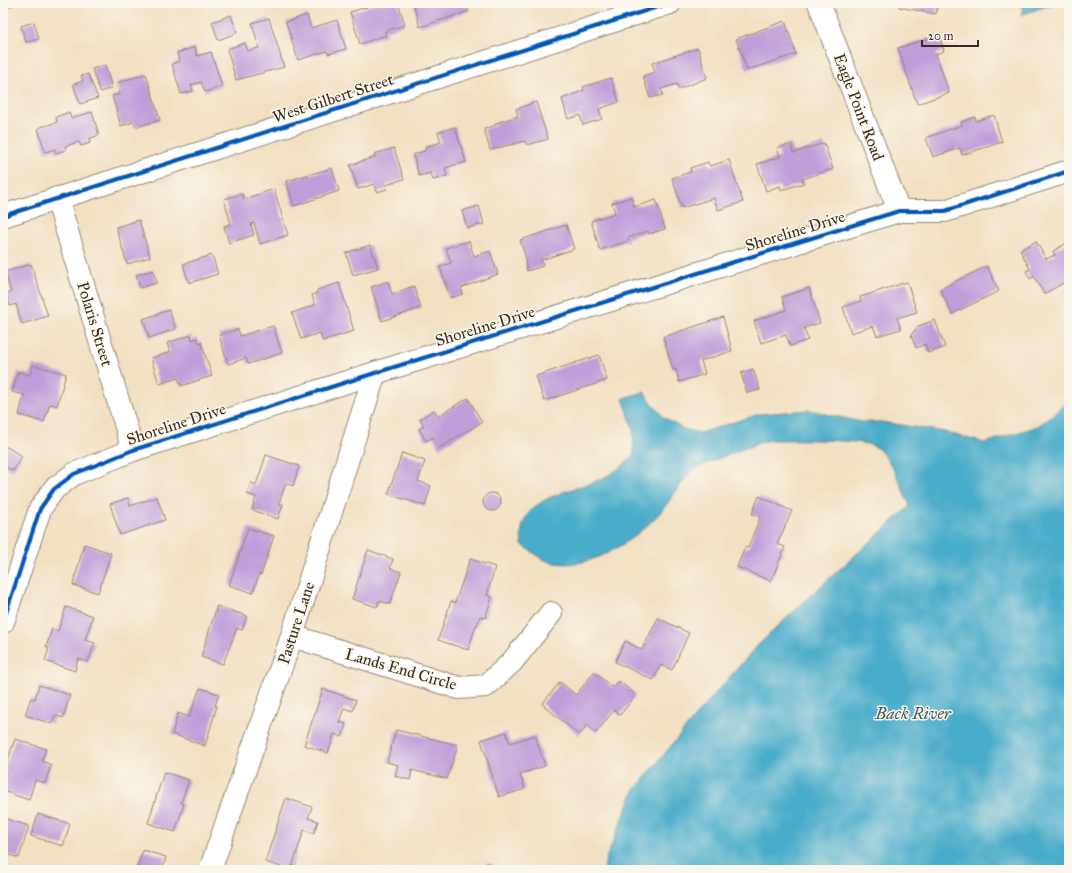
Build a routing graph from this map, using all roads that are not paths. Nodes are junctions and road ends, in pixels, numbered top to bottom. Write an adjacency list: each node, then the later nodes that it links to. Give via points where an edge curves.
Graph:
1 (670, 3): 4 (street, West Gilbert Street)
2 (819, 3): 5 (street, Eagle Point Road)
3 (1069, 171): 5 (street, Shoreline Drive, via 945,211)
4 (57, 198): 6 (street, West Gilbert Street); 8 (street, Polaris Street)
5 (900, 211): 7 (street, Shoreline Drive)
6 (3, 216)
7 (375, 373): 8 (street, Shoreline Drive); 11 (street, Pasture Lane)
8 (133, 450): 10 (street, Shoreline Drive, via 74,474 54,489 40,509)
9 (551, 613): 11 (street, Lands End Circle, via 512,662 486,686 459,688)
10 (3, 622)
11 (292, 636): 12 (street, Pasture Lane)
12 (210, 870)

